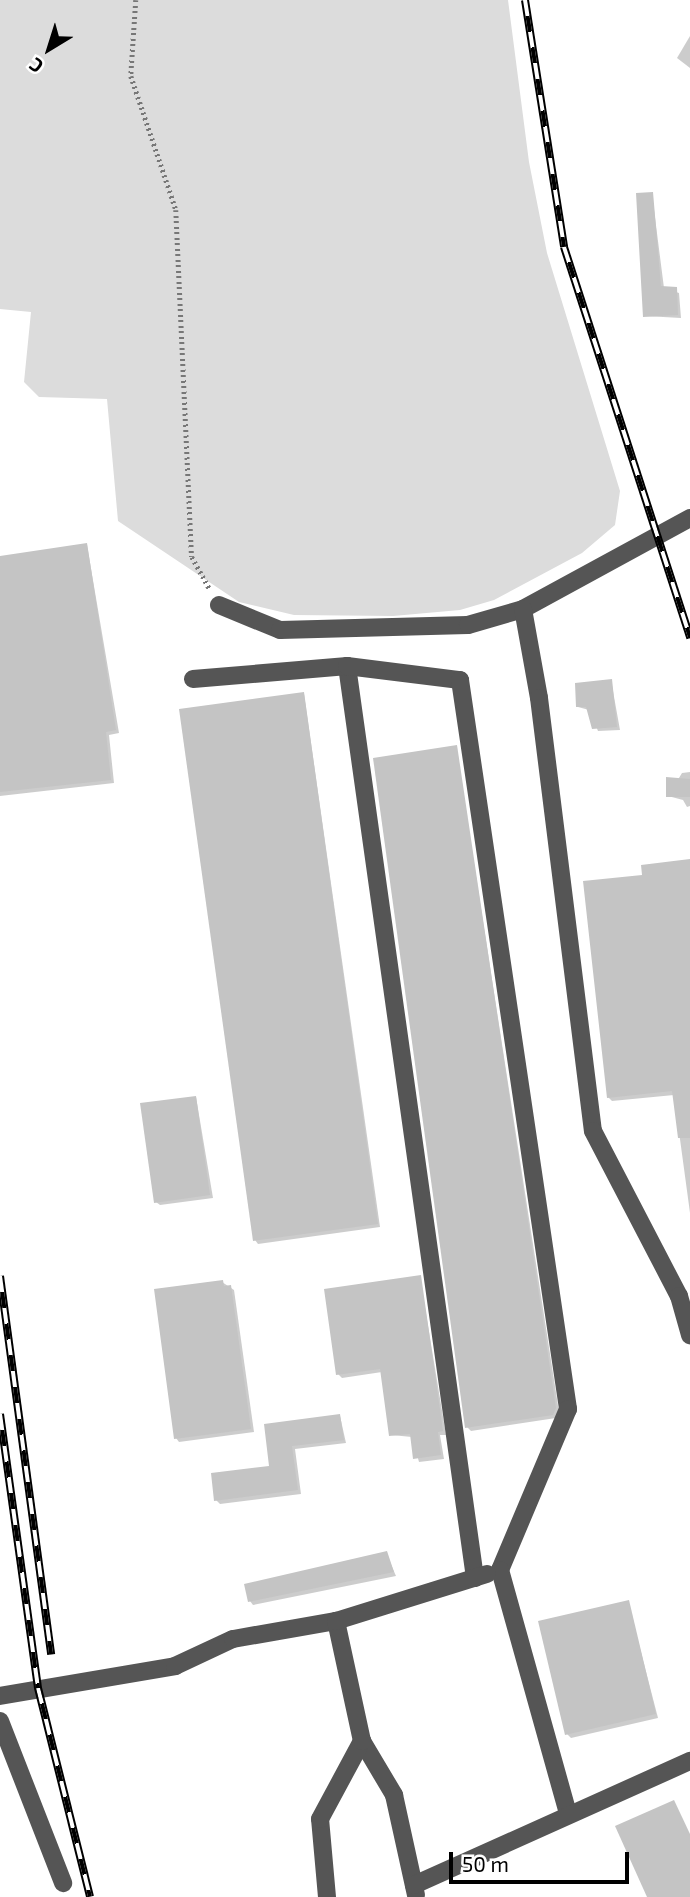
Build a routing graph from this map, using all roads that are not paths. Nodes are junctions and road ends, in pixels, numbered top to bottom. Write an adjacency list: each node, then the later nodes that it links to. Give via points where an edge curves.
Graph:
1 (690, 518): 3 (street)
2 (219, 605): 3 (street, via 280,630 468,625)
3 (523, 609): 6 (street, via 593,1131 678,1296)
4 (347, 666): 5 (street); 7 (street, via 460,680 568,1409); 8 (street)
5 (193, 679)
6 (690, 1335)
7 (500, 1570): 8 (street); 14 (street)
8 (475, 1578): 9 (street)
9 (336, 1621): 10 (street, via 233,1639 175,1666); 12 (street)
10 (0, 1696)
11 (0, 1721): 15 (street)
12 (362, 1741): 16 (street, via 394,1795); 17 (street, via 320,1819)
13 (690, 1761): 14 (street)
14 (568, 1814): 16 (street)
15 (63, 1883)
16 (415, 1891)
17 (327, 1897)

